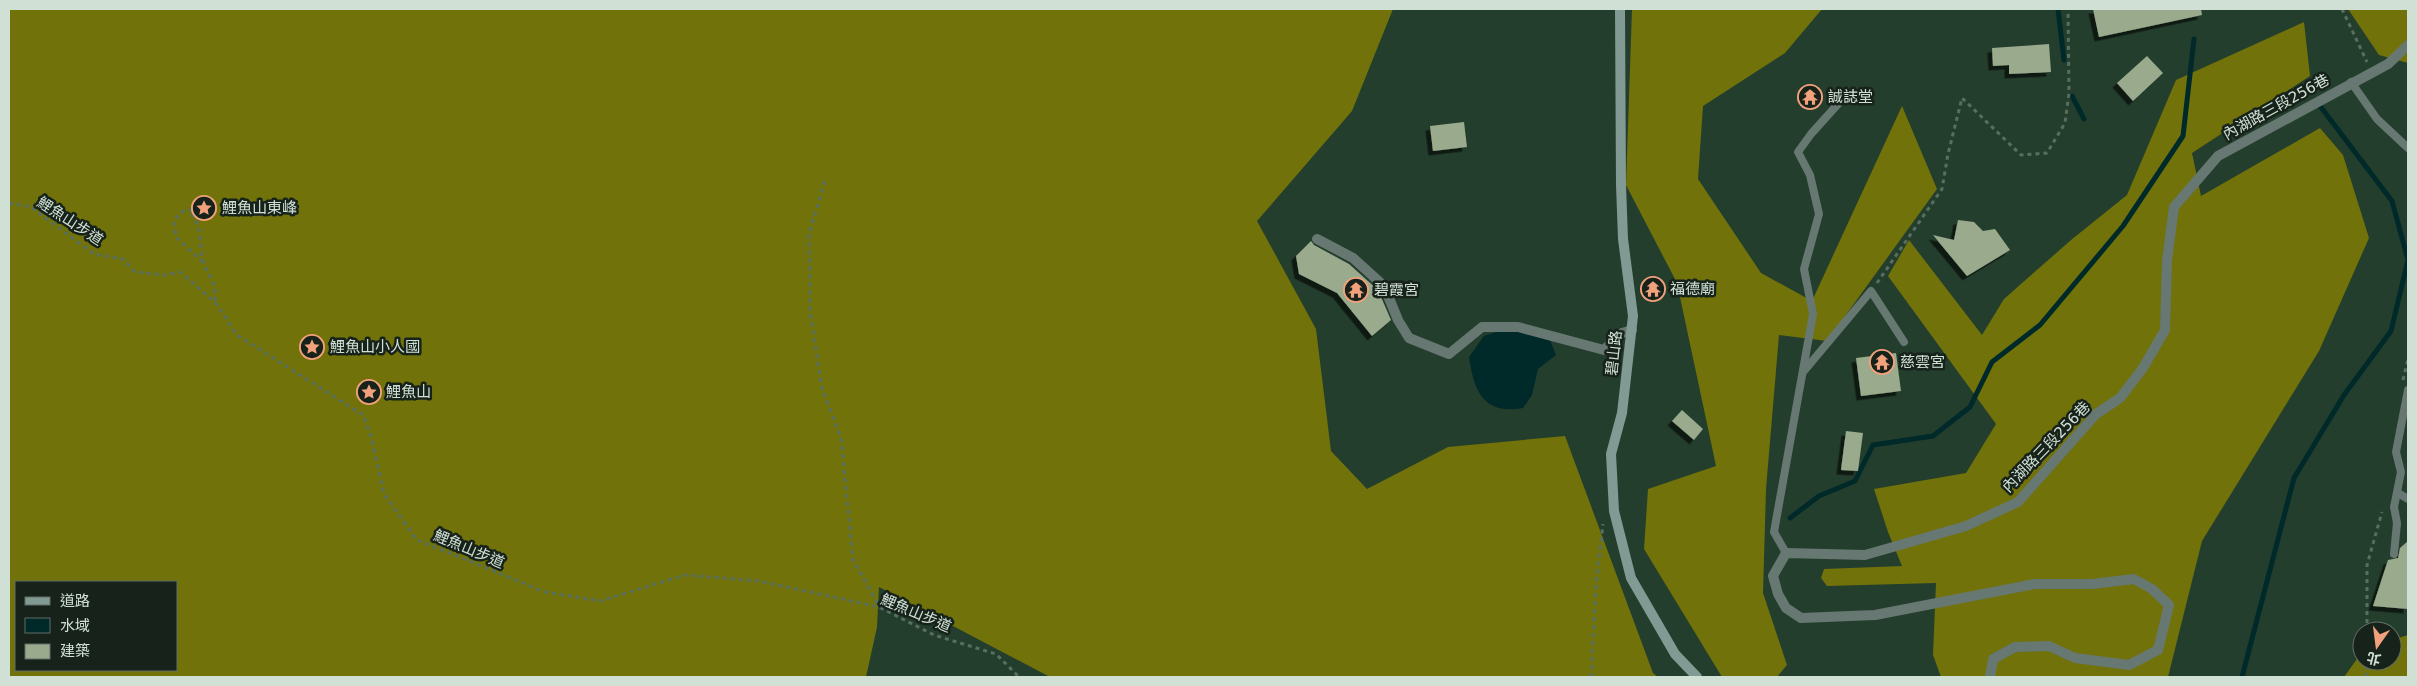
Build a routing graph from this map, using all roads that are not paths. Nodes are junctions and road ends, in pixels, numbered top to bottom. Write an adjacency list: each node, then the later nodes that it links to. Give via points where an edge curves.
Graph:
1 (1620, 9): 7 (street, 碧山路, via 1620,185)
2 (2408, 45): 3 (street, 內湖路三段256巷, via 2388,64)
3 (2351, 82): 5 (lane, via 2377,119); 13 (street, 內湖路三段256巷, via 2218,156 2174,207 2167,261 2165,330 2143,368 2120,398 2096,414 2018,502 1966,526 1865,554)
4 (1838, 104): 9 (lane, via 1798,152 1810,175 1819,214 1804,269 1813,314)
5 (2408, 148)
6 (1317, 239): 7 (street, via 1353,258 1384,286 1409,338 1449,354 1482,327 1518,328 1604,350 1622,333)
7 (1632, 330): 15 (street, 碧山路, via 1622,413 1611,454 1614,511 1631,578 1675,654)
8 (1904, 342): 9 (lane, via 1871,291)
9 (1802, 373): 13 (lane, via 1774,532)
10 (2408, 390): 11 (lane, via 2396,452 2401,472)
11 (2398, 493): 12 (lane); 14 (lane, via 2394,508 2397,523)
12 (2408, 499)
13 (1786, 553): 16 (street, via 1773,576 1786,608 1801,618 1875,615 2034,584 2092,584 2134,579 2169,605 2158,650 2130,666 2075,658 2049,646 2015,647 1993,659)
14 (2394, 554)
15 (1697, 677)
16 (1990, 677)

